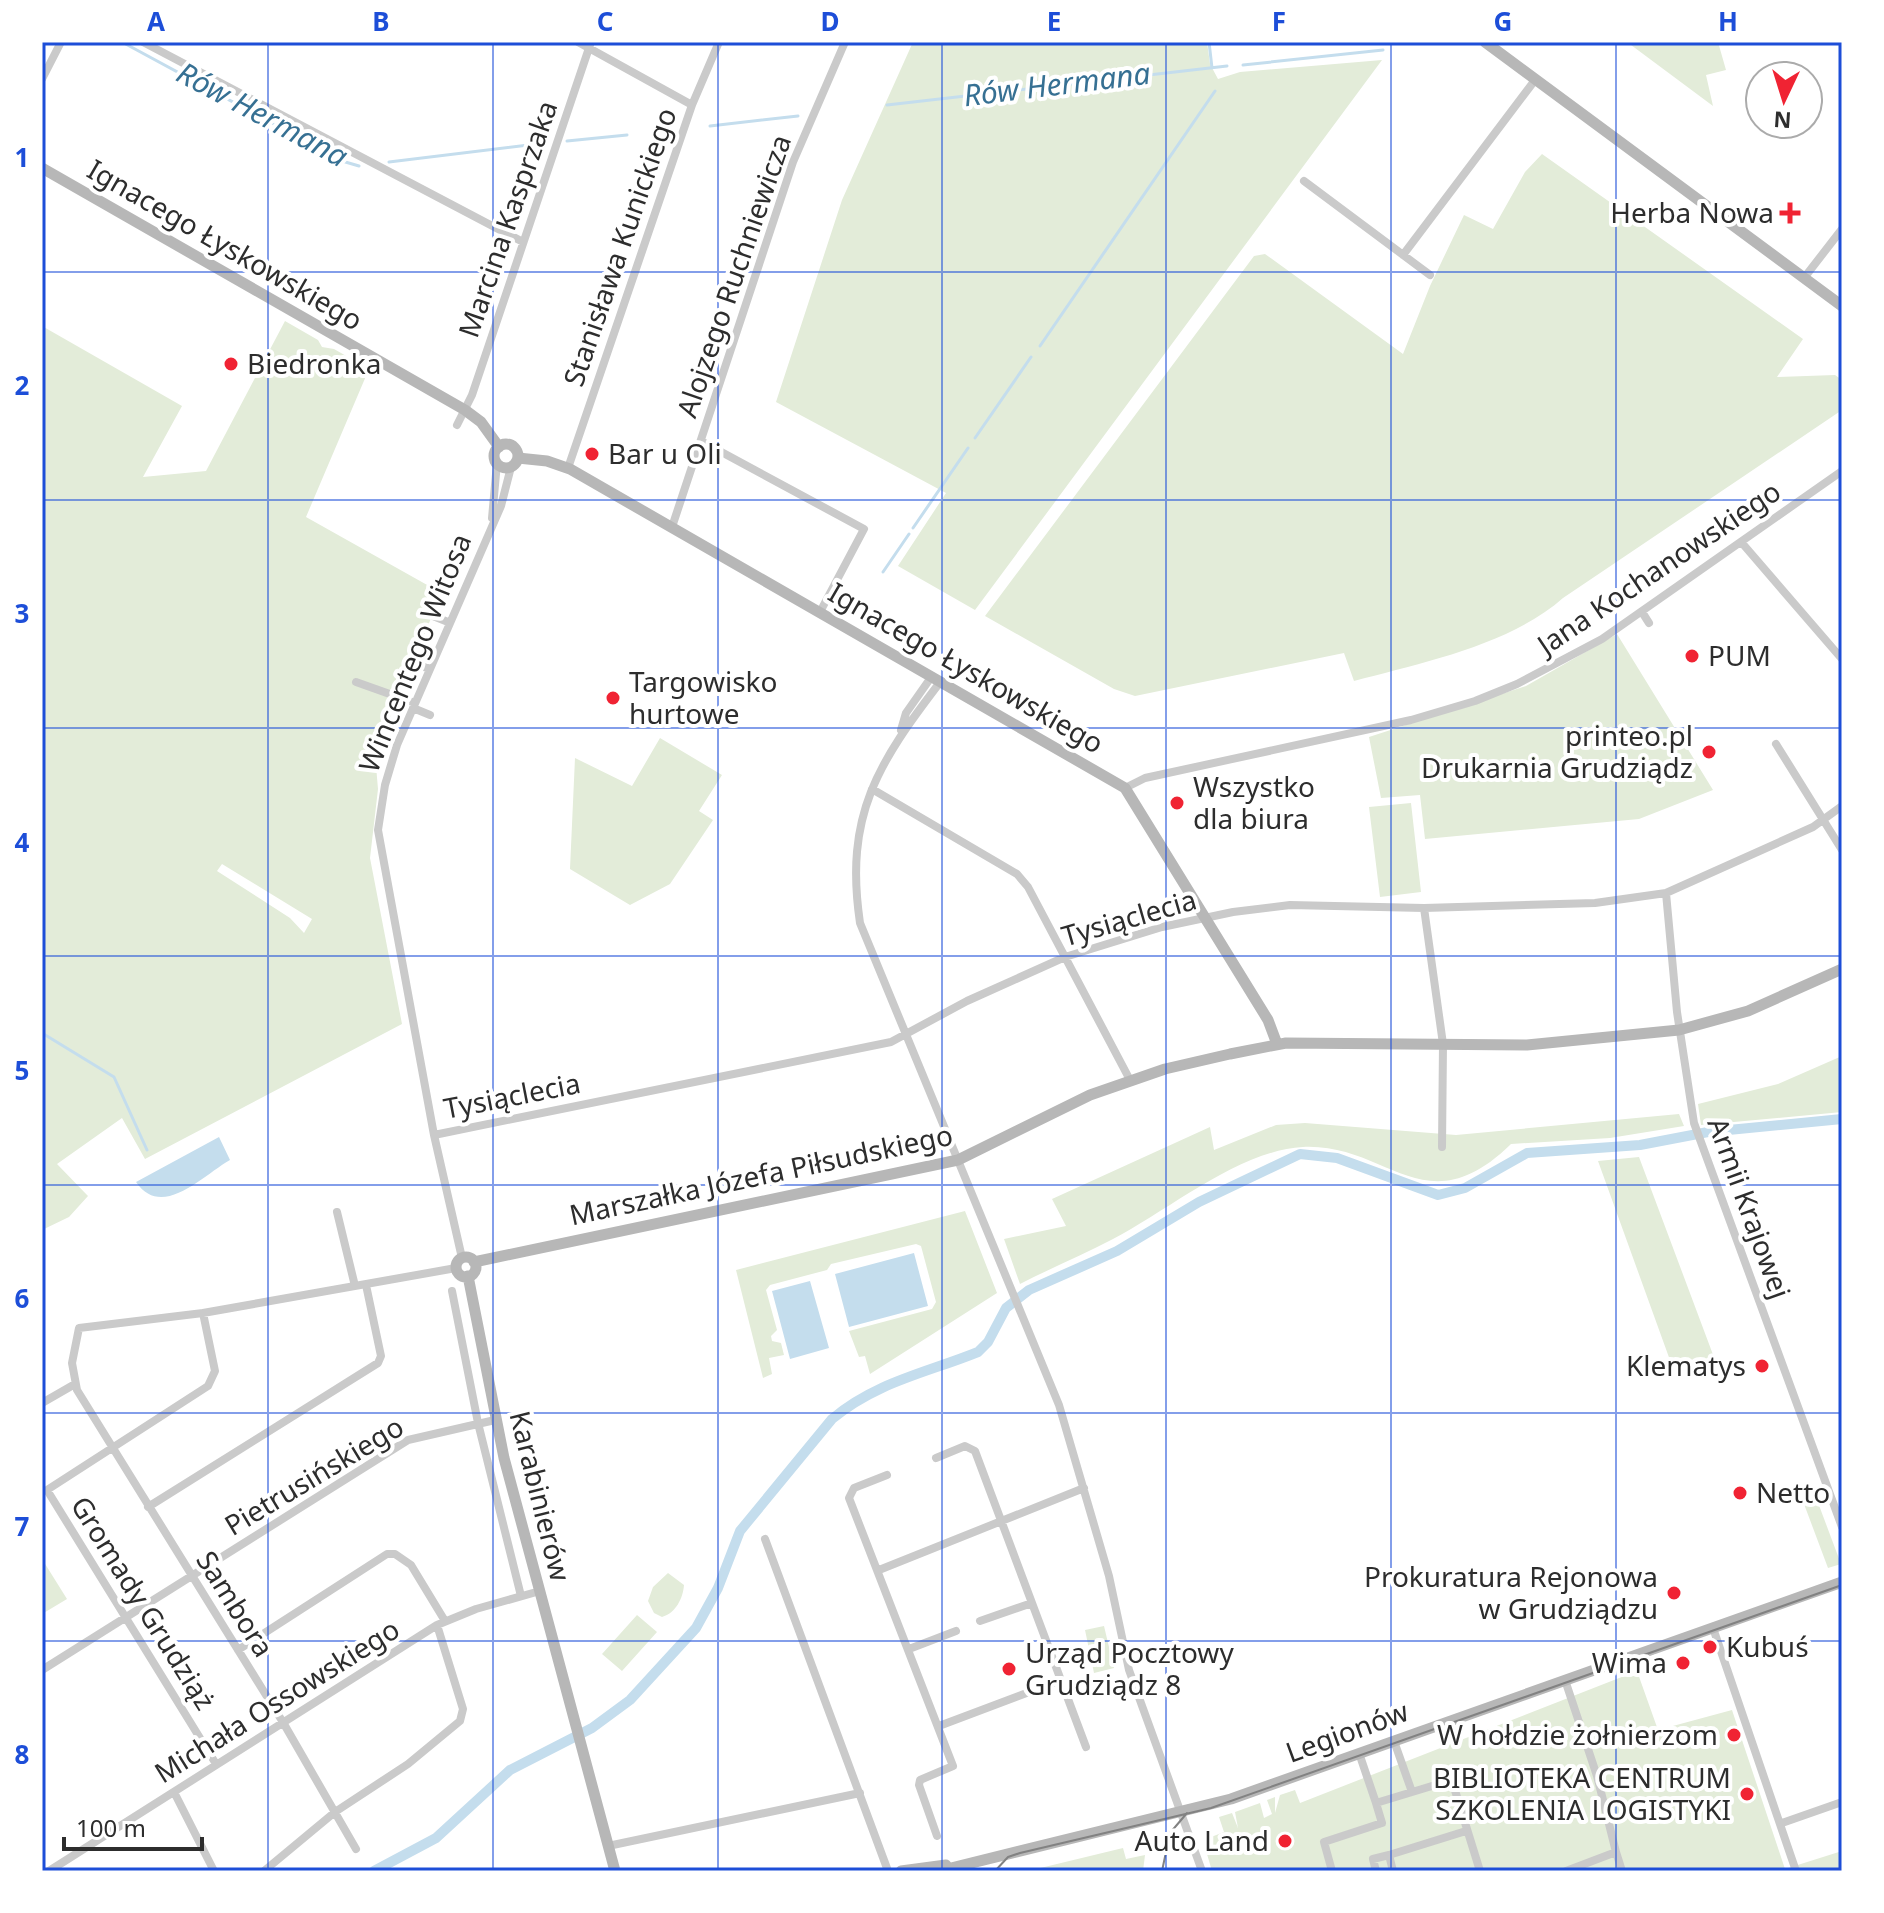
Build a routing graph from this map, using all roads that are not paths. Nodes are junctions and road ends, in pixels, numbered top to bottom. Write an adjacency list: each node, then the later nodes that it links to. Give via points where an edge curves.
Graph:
1 (61, 42): 8 (street)
2 (143, 42): 14 (street)
3 (578, 42): 7 (street)
4 (719, 42): 10 (street, Stanisława Kunickiego)
5 (845, 42): 21 (street, Alojzego Ruchniewicza, via 793,162)
6 (1485, 42): 9 (street)
7 (590, 45): 10 (street); 14 (street, Marcina Kasprzaka)
8 (42, 79)
9 (1535, 80): 15 (street); 17 (street)
10 (692, 105): 25 (street, Stanisława Kunickiego)
11 (42, 168): 19 (street, Ignacego Łyskowskiego)
12 (1304, 181): 15 (street)
13 (1842, 229): 17 (street)
14 (523, 242): 19 (street, Marcina Kasprzaka)
15 (1403, 255): 16 (street)
16 (1430, 275)
17 (1804, 278): 18 (street)
18 (1842, 306)
19 (465, 410): 20 (street, Marcina Kasprzaka); 22 (street, Ignacego Łyskowskiego)
20 (457, 425)
21 (701, 441): 28 (street, Alojzego Ruchniewicza); 30 (street, via 864,529)
22 (499, 447): 23 (street, via 513,447); 24 (street)
23 (514, 462): 24 (street); 25 (street, Ignacego Łyskowskiego); 27 (street, Wincentego Witosa)
24 (497, 463): 27 (street, Wincentego Witosa)
25 (568, 468): 28 (street, Ignacego Łyskowskiego)
26 (1842, 471): 29 (street, Jana Kochanowskiego)
27 (492, 520): 33 (street, Wincentego Witosa)
28 (672, 527): 30 (street, Ignacego Łyskowskiego)
29 (1742, 543): 31 (street, Jana Kochanowskiego); 35 (street)
30 (820, 612): 38 (street, Ignacego Łyskowskiego)
31 (1642, 612): 34 (street); 43 (street, Jana Kochanowskiego, via 1553,667 1475,701 1145,778)
32 (433, 616): 33 (street)
33 (448, 622): 37 (street, Wincentego Witosa)
34 (1649, 623)
35 (1842, 659)
36 (413, 662): 37 (street)
37 (429, 669): 40 (street, Wincentego Witosa)
38 (937, 678): 43 (street, Ignacego Łyskowskiego); 44 (street, via 901,731)
39 (356, 682): 40 (street)
40 (414, 705): 41 (street); 58 (street, Wincentego Witosa, via 388,775 378,841)
41 (430, 715)
42 (1776, 744): 46 (street)
43 (1125, 788): 50 (street, Ignacego Łyskowskiego)
44 (872, 789): 51 (street, via 1017,874); 54 (street, via 858,835 855,888 866,941)
45 (1842, 806): 46 (street, Tysiąclecia)
46 (1825, 821): 47 (street); 48 (street, Tysiąclecia)
47 (1842, 850)
48 (1666, 893): 49 (street, Tysiąclecia, via 1595,903); 53 (street, Armii Krajowej)
49 (1424, 908): 50 (street, Tysiąclecia, via 1270,906); 56 (street)
50 (1207, 917): 51 (street, Tysiąclecia); 55 (street, Ignacego Łyskowskiego)
51 (1065, 957): 54 (street, Tysiąclecia); 57 (street)
52 (1842, 969): 53 (street, Marszałka Józefa Piłsudskiego, via 1748,1011)
53 (1679, 1030): 56 (street, Marszałka Józefa Piłsudskiego, via 1544,1044); 79 (street, Armii Krajowej, via 1698,1136)
54 (904, 1035): 58 (street, Tysiąclecia, via 870,1047); 60 (street)
55 (1277, 1044): 56 (street, Marszałka Józefa Piłsudskiego); 57 (street, Marszałka Józefa Piłsudskiego)
56 (1443, 1044): 59 (street)
57 (1130, 1080): 60 (street, Marszałka Józefa Piłsudskiego)
58 (434, 1135): 63 (street)
59 (1442, 1147)
60 (958, 1160): 62 (street, Marszałka Józefa Piłsudskiego); 76 (street, via 1059,1405)
61 (337, 1212): 66 (street)
62 (474, 1262): 63 (street); 64 (street, via 475,1271)
63 (459, 1263): 64 (street, via 460,1275); 65 (street)
64 (468, 1276): 71 (street, Karabinierów)
65 (366, 1285): 66 (street); 77 (street, via 381,1356 378,1363)
66 (355, 1286): 68 (street)
67 (452, 1291): 72 (street)
68 (203, 1313): 69 (street, via 79,1328 72,1363); 73 (street, Gromady Grudziąż, via 213,1380)
69 (75, 1384): 70 (street); 73 (street, Sambora)
70 (42, 1403)
71 (495, 1420): 72 (street, Pietrusińskiego); 84 (street, Karabinierów)
72 (478, 1423): 82 (street, Pietrusińskiego, via 408,1440); 85 (street)
73 (111, 1448): 77 (street, Sambora); 87 (street, Gromady Grudziąż, via 47,1490)
74 (936, 1458): 78 (street, via 965,1446 975,1451)
75 (887, 1475): 81 (street, via 848,1493)
76 (1084, 1488): 78 (street); 109 (street, via 1129,1670)
77 (148, 1507): 82 (street, Sambora)
78 (1002, 1521): 81 (street); 86 (street)
79 (1842, 1527)
80 (765, 1539): 105 (street)
81 (879, 1570): 92 (street)
82 (192, 1576): 87 (street, Pietrusińskiego); 93 (street, Sambora)
83 (1842, 1582): 90 (street, Legionów)
84 (540, 1591): 85 (street, Michała Ossowskiego); 113 (street, Karabinierów)
85 (521, 1596): 89 (street, Michała Ossowskiego)
86 (1032, 1603): 88 (street); 95 (street)
87 (125, 1617): 94 (street, Pietrusińskiego); 102 (street, Gromady Grudziąż)
88 (980, 1621)
89 (441, 1623): 93 (street, via 411,1565 387,1554); 97 (street, Michała Ossowskiego); 108 (street, via 463,1717 408,1764)
90 (1713, 1628): 96 (street, Legionów); 110 (street)
91 (956, 1631): 92 (street)
92 (909, 1649): 98 (street)
93 (238, 1650): 97 (street, Sambora)
94 (42, 1670)
95 (1061, 1680): 98 (street); 100 (street)
96 (1565, 1680): 99 (street, Legionów); 115 (street)
97 (284, 1724): 102 (street, Michała Ossowskiego); 108 (street, Sambora)
98 (939, 1726): 112 (street, via 953,1766 919,1785)
99 (1394, 1741): 101 (street, Legionów); 104 (street)
100 (1086, 1747)
101 (1359, 1753): 107 (street); 109 (street, Legionów)
102 (216, 1764): 103 (street, Michała Ossowskiego)
103 (174, 1792): 119 (street, Michała Ossowskiego); 120 (street)
104 (1412, 1792): 107 (street); 111 (street, via 1452,1782)
105 (860, 1793): 113 (street); 123 (street)
106 (1842, 1802): 110 (street)
107 (1376, 1803): 126 (street, via 1382,1823 1324,1842)
108 (335, 1812): 114 (street, Sambora); 121 (street)
109 (1182, 1813): 117 (street, Legionów); 125 (street)
110 (1782, 1823): 132 (street)
111 (1466, 1831): 116 (street); 129 (street)
112 (937, 1836)
113 (608, 1846): 122 (street, Karabinierów)
114 (356, 1849)
115 (1616, 1852): 130 (street); 131 (street)
116 (1389, 1855): 127 (street, via 1373,1859); 128 (street)
117 (977, 1866): 118 (street, Legionów)
118 (945, 1868): 124 (street, Legionów, via 939,1864)
119 (49, 1871)
120 (214, 1871)
121 (264, 1871)
122 (615, 1871)
123 (888, 1871)
124 (901, 1871)
125 (1202, 1871)
126 (1332, 1871)
127 (1376, 1871)
128 (1393, 1871)
129 (1480, 1871)
130 (1566, 1871)
131 (1622, 1871)
132 (1796, 1871)

